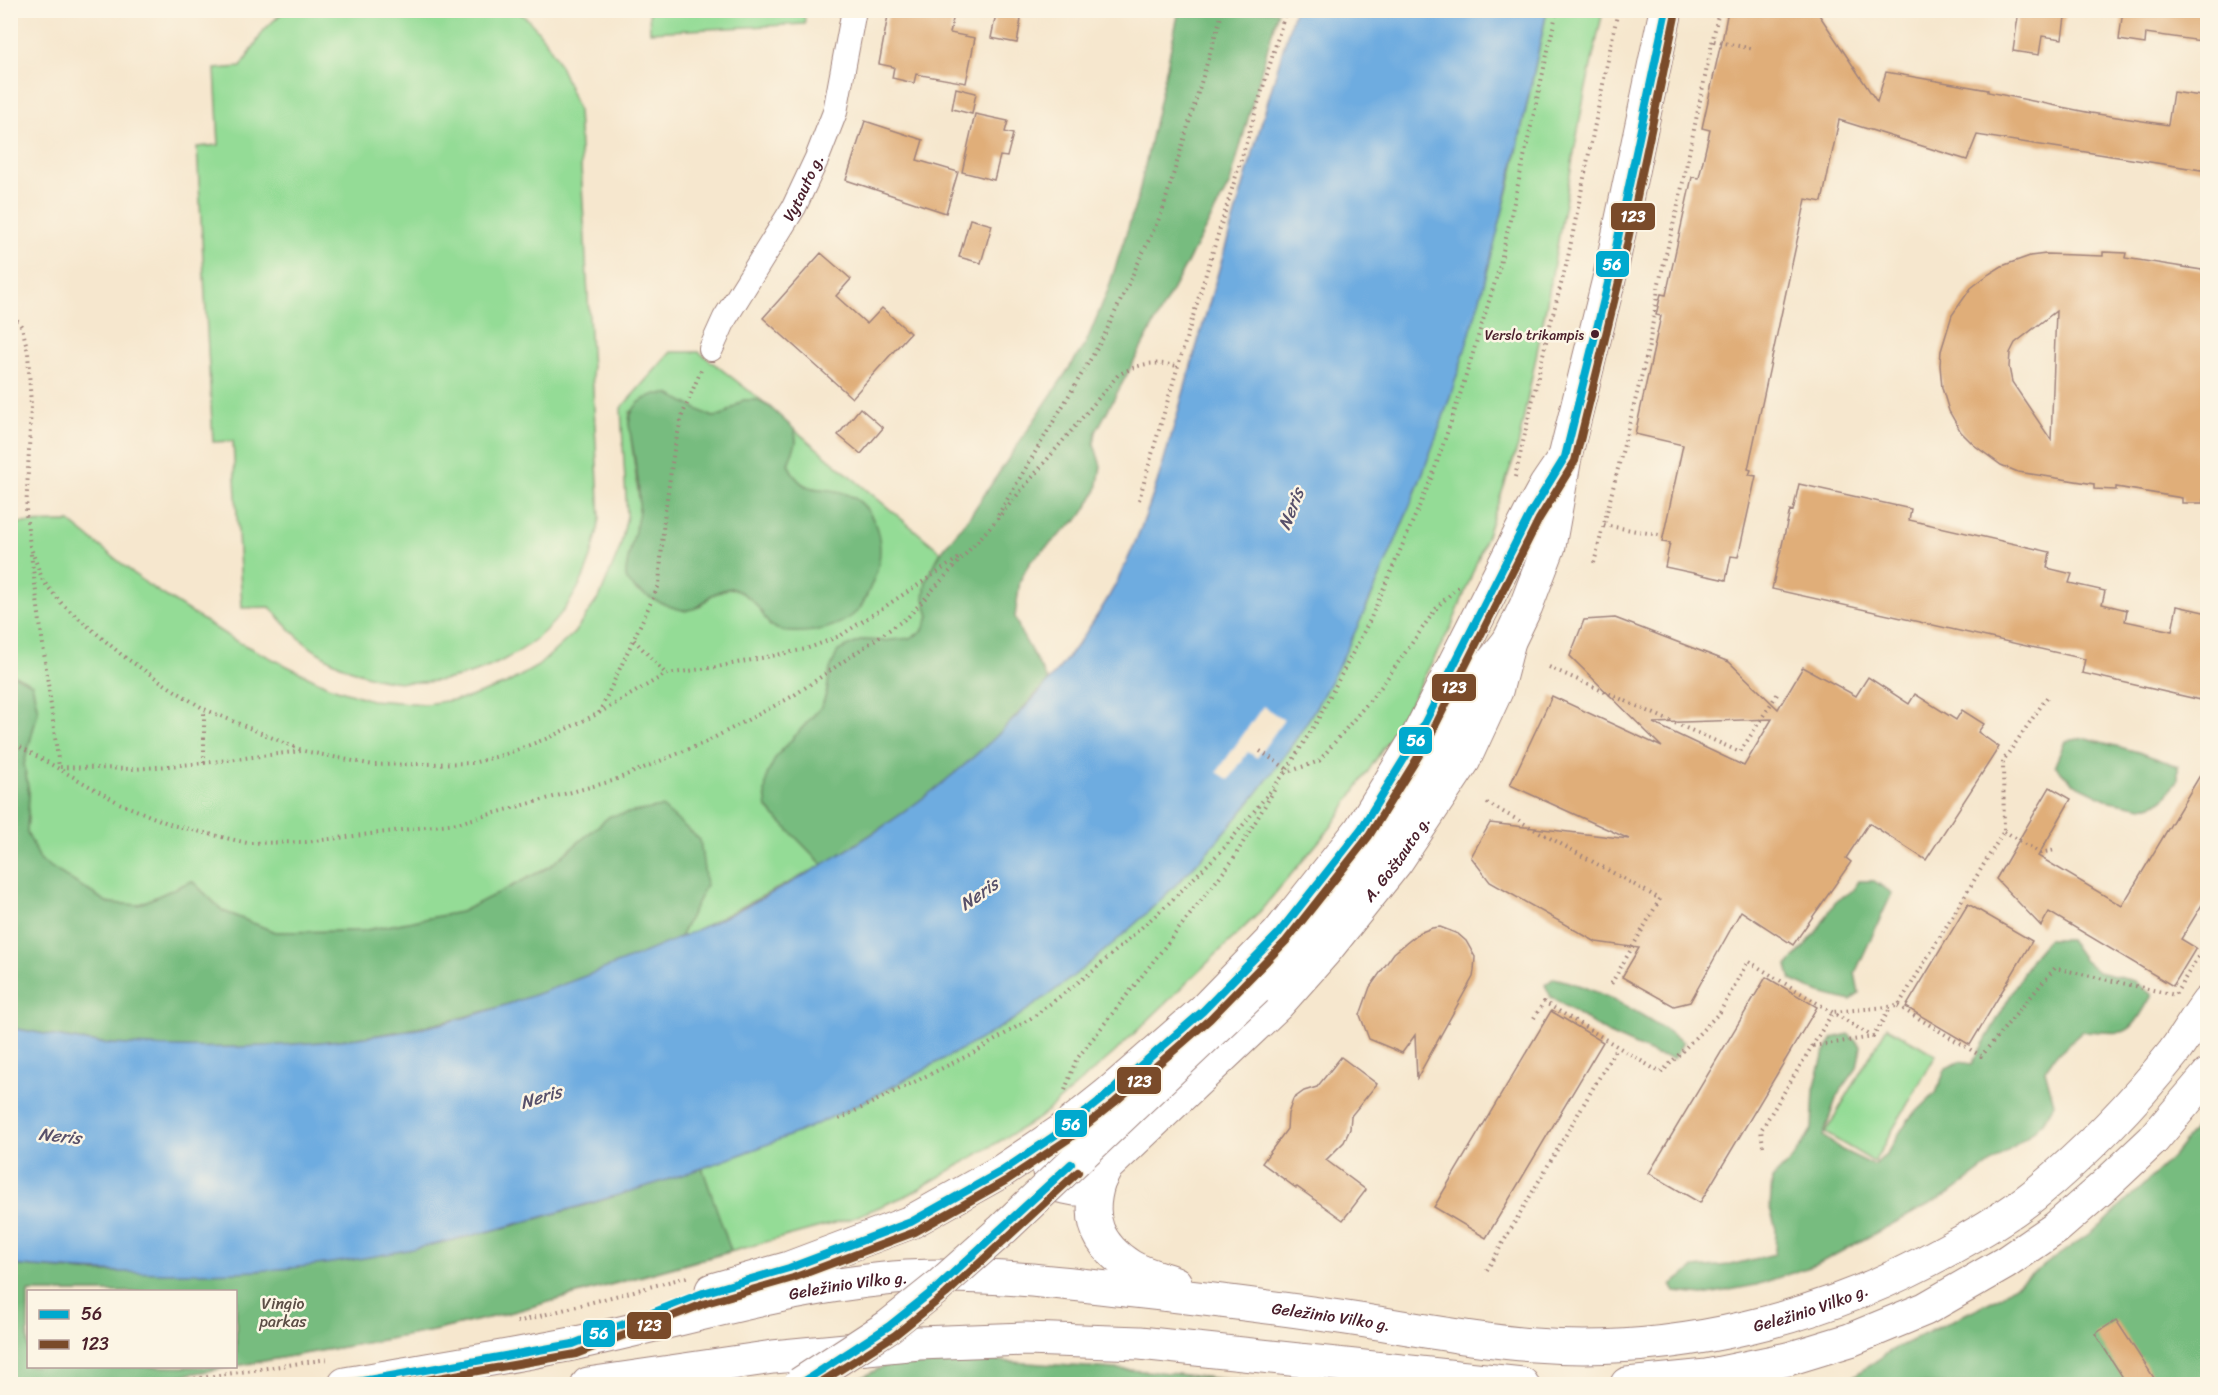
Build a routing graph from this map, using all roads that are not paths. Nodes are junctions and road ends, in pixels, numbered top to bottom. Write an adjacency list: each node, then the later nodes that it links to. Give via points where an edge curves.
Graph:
1 (854, 10): 3 (street, Vytauto g., via 835,112 817,158 794,207 731,308)
2 (1666, 10): 4 (main road, A. Goštauto g., via 1611,271)
3 (711, 349)
4 (1565, 457): 5 (main road, A. Goštauto g., via 1550,546); 8 (main road, A. Goštauto g., via 1530,514 1417,738 1361,829 1278,934 1203,1011)
5 (1509, 641): 9 (main road, A. Goštauto g., via 1496,691 1464,760 1396,862 1277,1005 1107,1166); 14 (main road, bridge, via 1483,674 1404,807 1324,917 1256,988 1003,1229 889,1326)
6 (2208, 1002): 10 (main road, Geležinio Vilko g., via 2174,1052 2121,1113 2030,1198 1912,1270 1838,1301 1693,1338 1612,1346 1537,1346)
7 (2208, 1075): 16 (main road, via 2153,1140 2056,1228 1925,1309 1850,1340 1788,1359 1707,1376)
8 (1063, 1130): 9 (main road, via 1050,1153 1050,1177 1060,1186 1075,1189); 11 (main road, A. Goštauto g., via 1002,1172 910,1222 789,1268 703,1293)
9 (1099, 1181): 10 (main road, via 1094,1197 1095,1228 1105,1244 1130,1266)
10 (1221, 1300): 11 (main road, Geležinio Vilko g., via 1011,1277 906,1277 724,1307)
11 (573, 1344): 12 (main road, Geležinio Vilko g.)
12 (340, 1371)
13 (588, 1384): 15 (main road, via 773,1356 919,1343 1026,1339 1140,1343)
14 (800, 1384)
15 (1522, 1384)
16 (1627, 1384)

